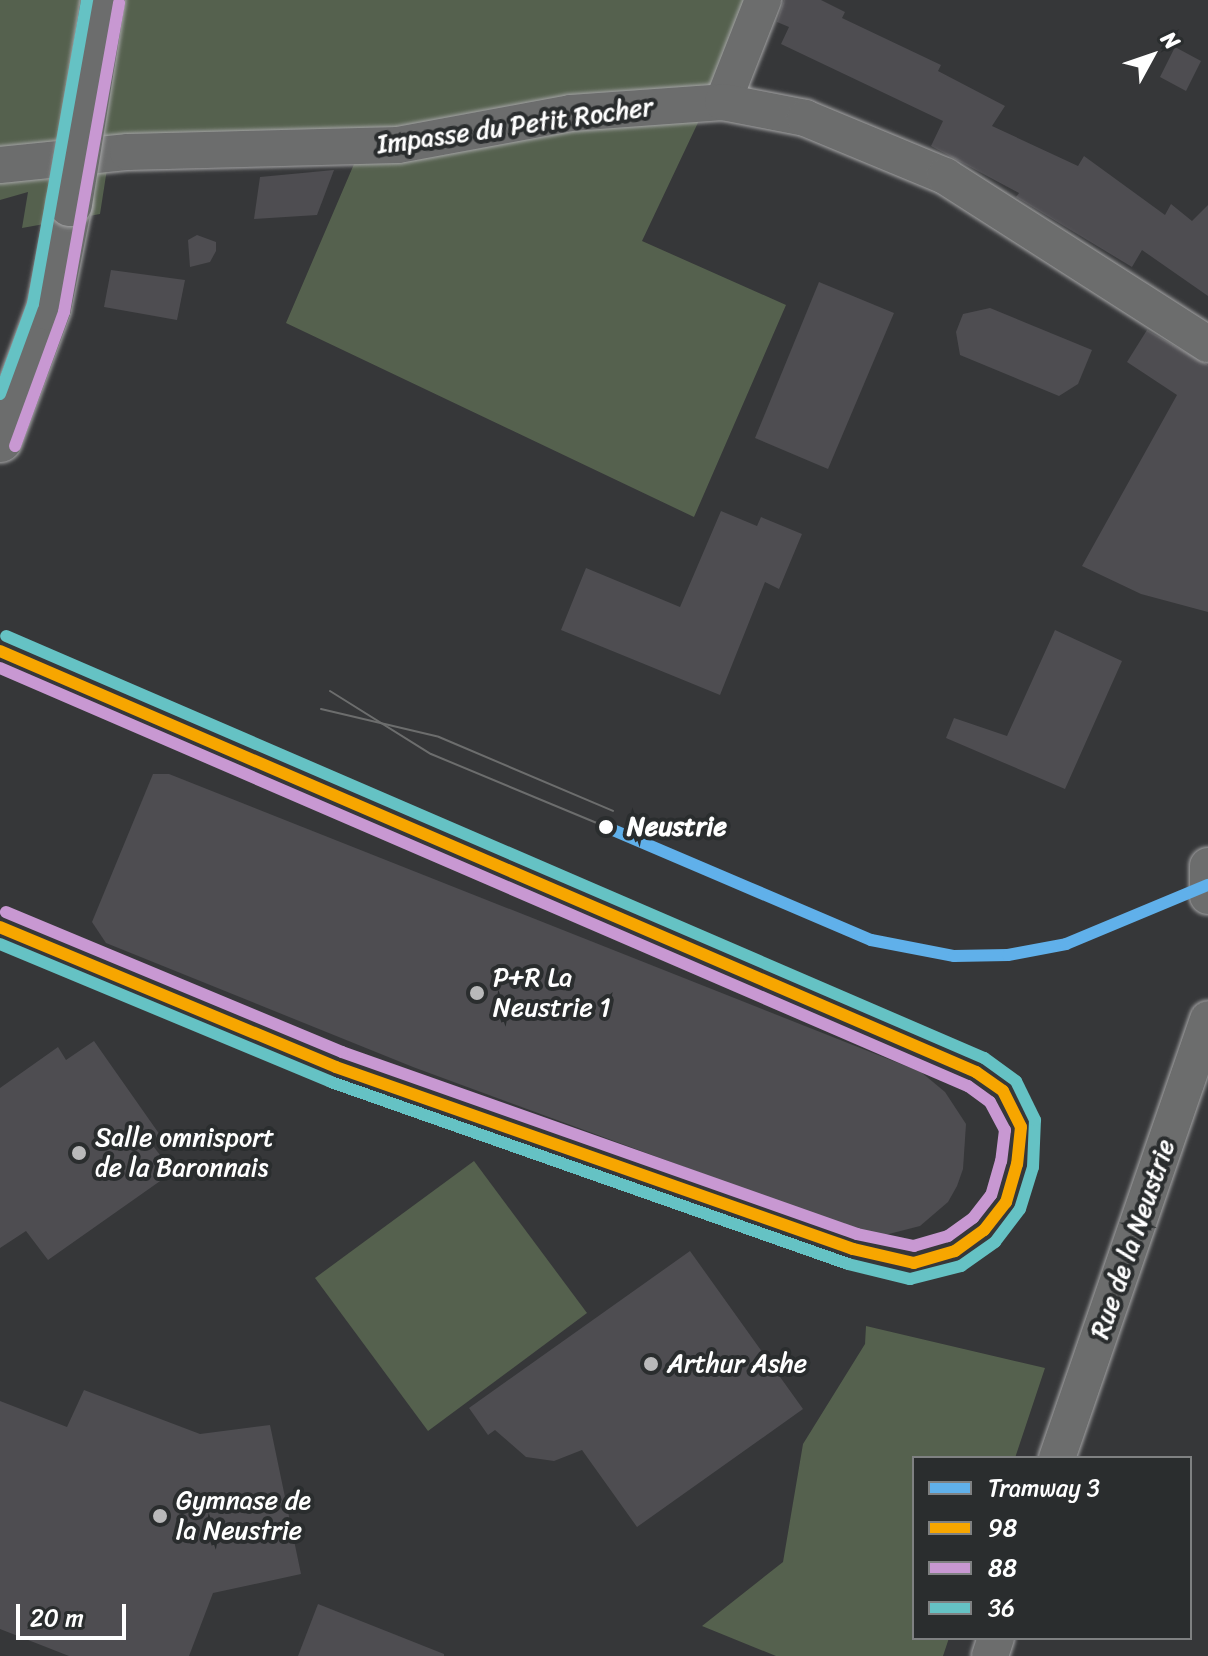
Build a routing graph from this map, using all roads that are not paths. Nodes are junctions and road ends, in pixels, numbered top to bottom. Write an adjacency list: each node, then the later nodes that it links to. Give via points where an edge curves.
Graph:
1 (103, 0): 6 (street, bridge, via 49,308)
2 (763, 0): 3 (street)
3 (723, 102): 4 (street, Impasse du Petit Rocher, via 571,113 398,145 128,152); 5 (street, Impasse du Petit Rocher, via 805,118 945,176)
4 (0, 165)
5 (1208, 344)
6 (0, 440)
7 (1208, 866): 8 (street)
8 (1208, 896)
9 (1208, 1019): 10 (street, Rue de la Neustrie)
10 (1058, 1456)

